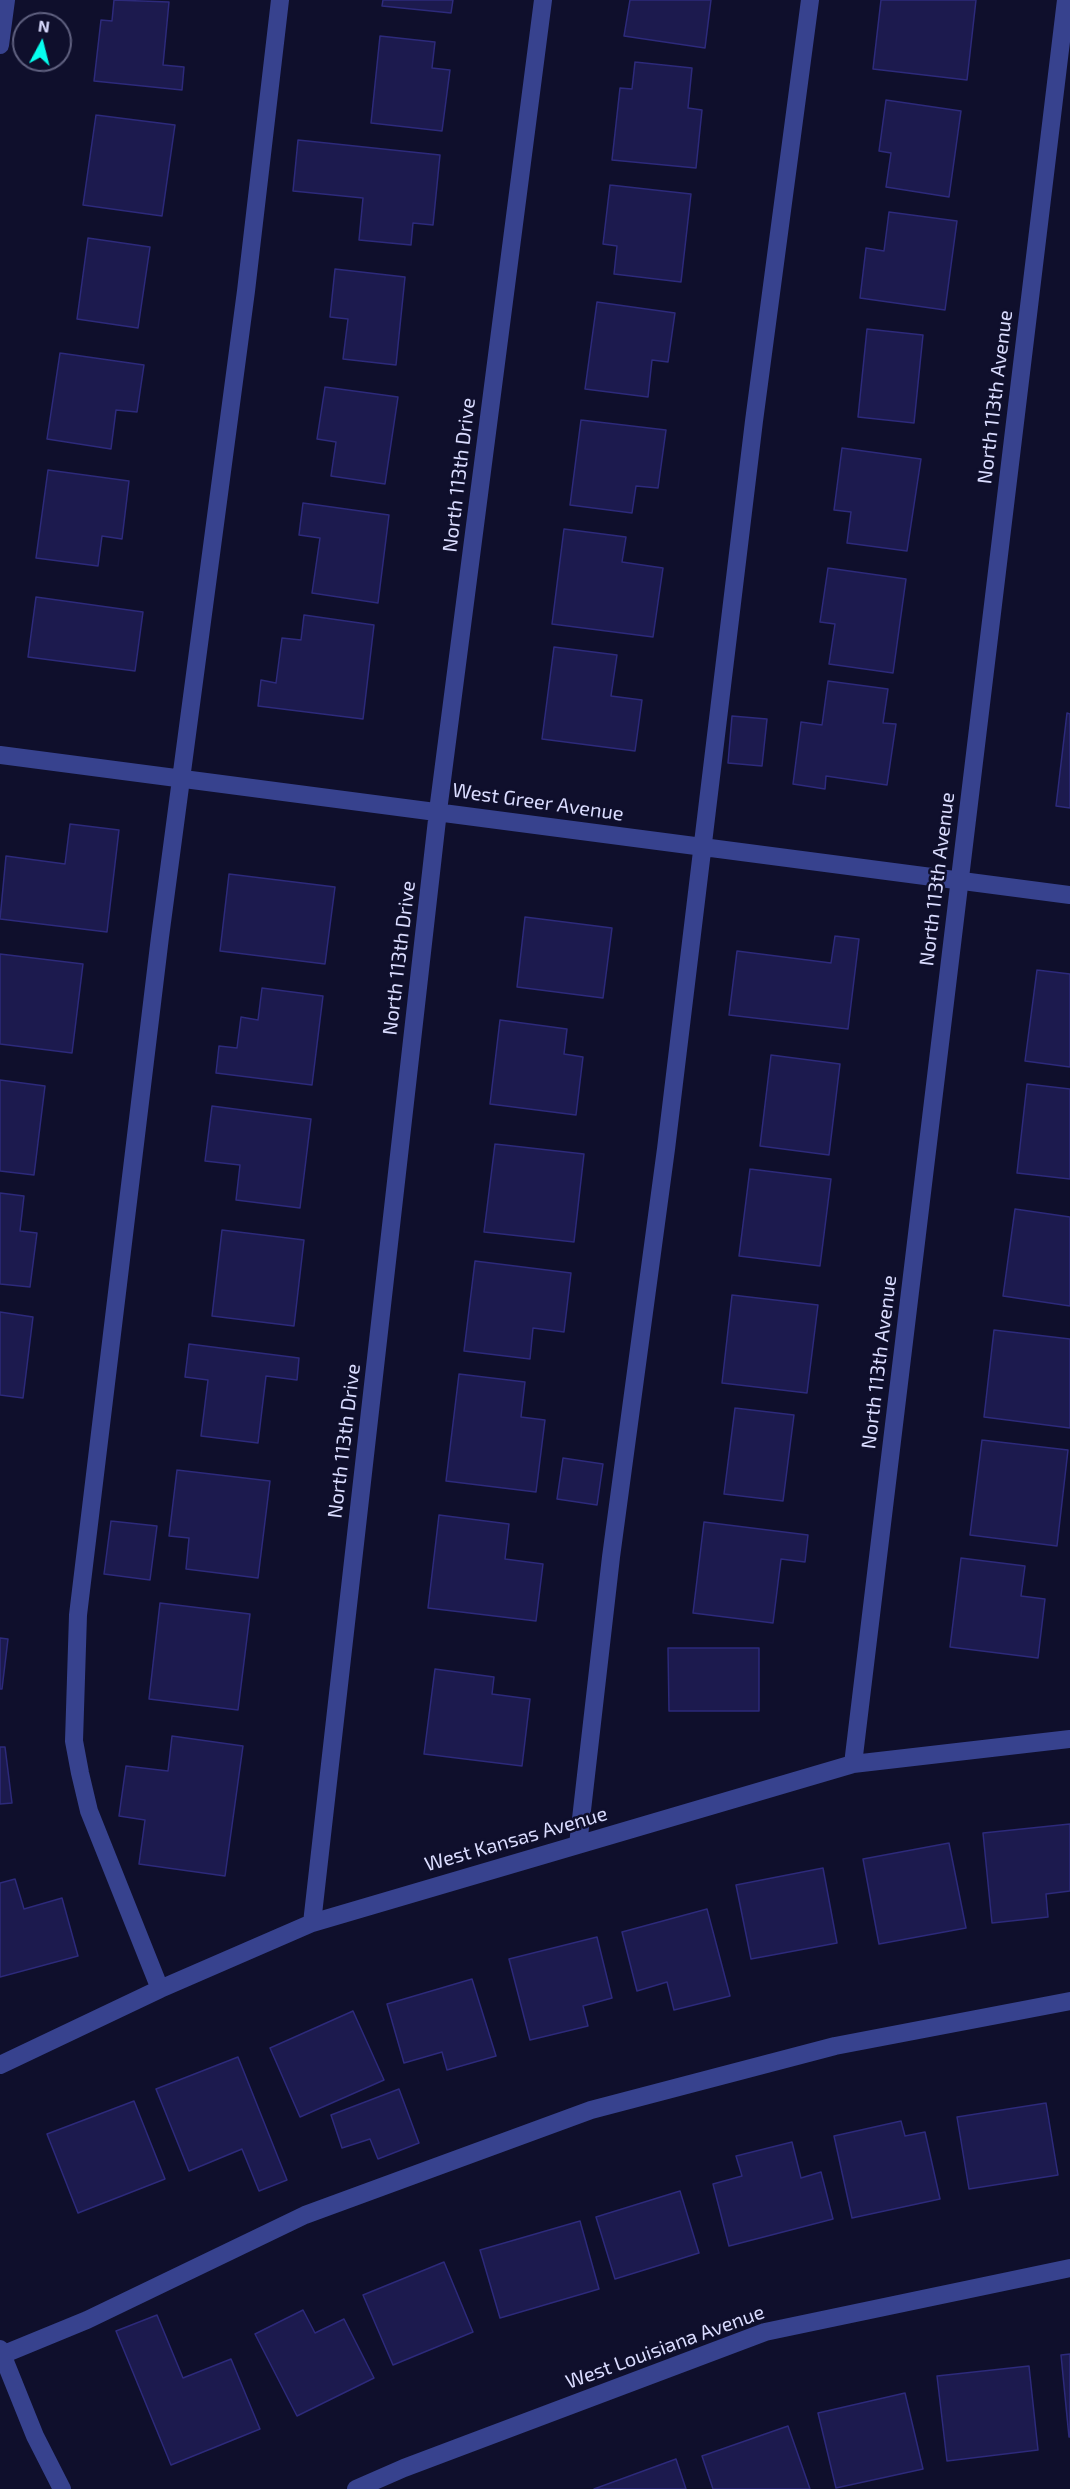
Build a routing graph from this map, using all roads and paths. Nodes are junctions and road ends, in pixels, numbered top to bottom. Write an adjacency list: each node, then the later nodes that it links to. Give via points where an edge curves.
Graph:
1 (6, 0): 6 (street)
2 (280, 0): 8 (street)
3 (543, 0): 9 (street, North 113th Drive)
4 (810, 0): 10 (street, via 754,421)
5 (1066, 0): 11 (street, North 113th Avenue)
6 (0, 45)
7 (0, 755): 8 (street, West Greer Avenue)
8 (181, 780): 9 (street, West Greer Avenue); 17 (street, via 83,1571 74,1741 89,1811)
9 (438, 811): 10 (street, West Greer Avenue); 16 (street, North 113th Drive)
10 (704, 847): 11 (street, West Greer Avenue); 15 (street, via 611,1557)
11 (959, 882): 12 (street, West Greer Avenue); 14 (street, North 113th Avenue)
12 (1070, 895)
13 (1070, 1739): 14 (street, West Kansas Avenue)
14 (853, 1764): 15 (street, West Kansas Avenue)
15 (578, 1845): 16 (street, West Kansas Avenue)
16 (312, 1923): 17 (street, West Kansas Avenue)
17 (159, 1989): 19 (street, West Kansas Avenue)
18 (1070, 2001): 21 (street, via 835,2046 591,2110 305,2215 87,2320)
19 (0, 2065)
20 (1070, 2268): 23 (street, West Louisiana Avenue, via 765,2332)
21 (1, 2352): 22 (street, via 34,2436)
22 (62, 2489)
23 (356, 2489)

